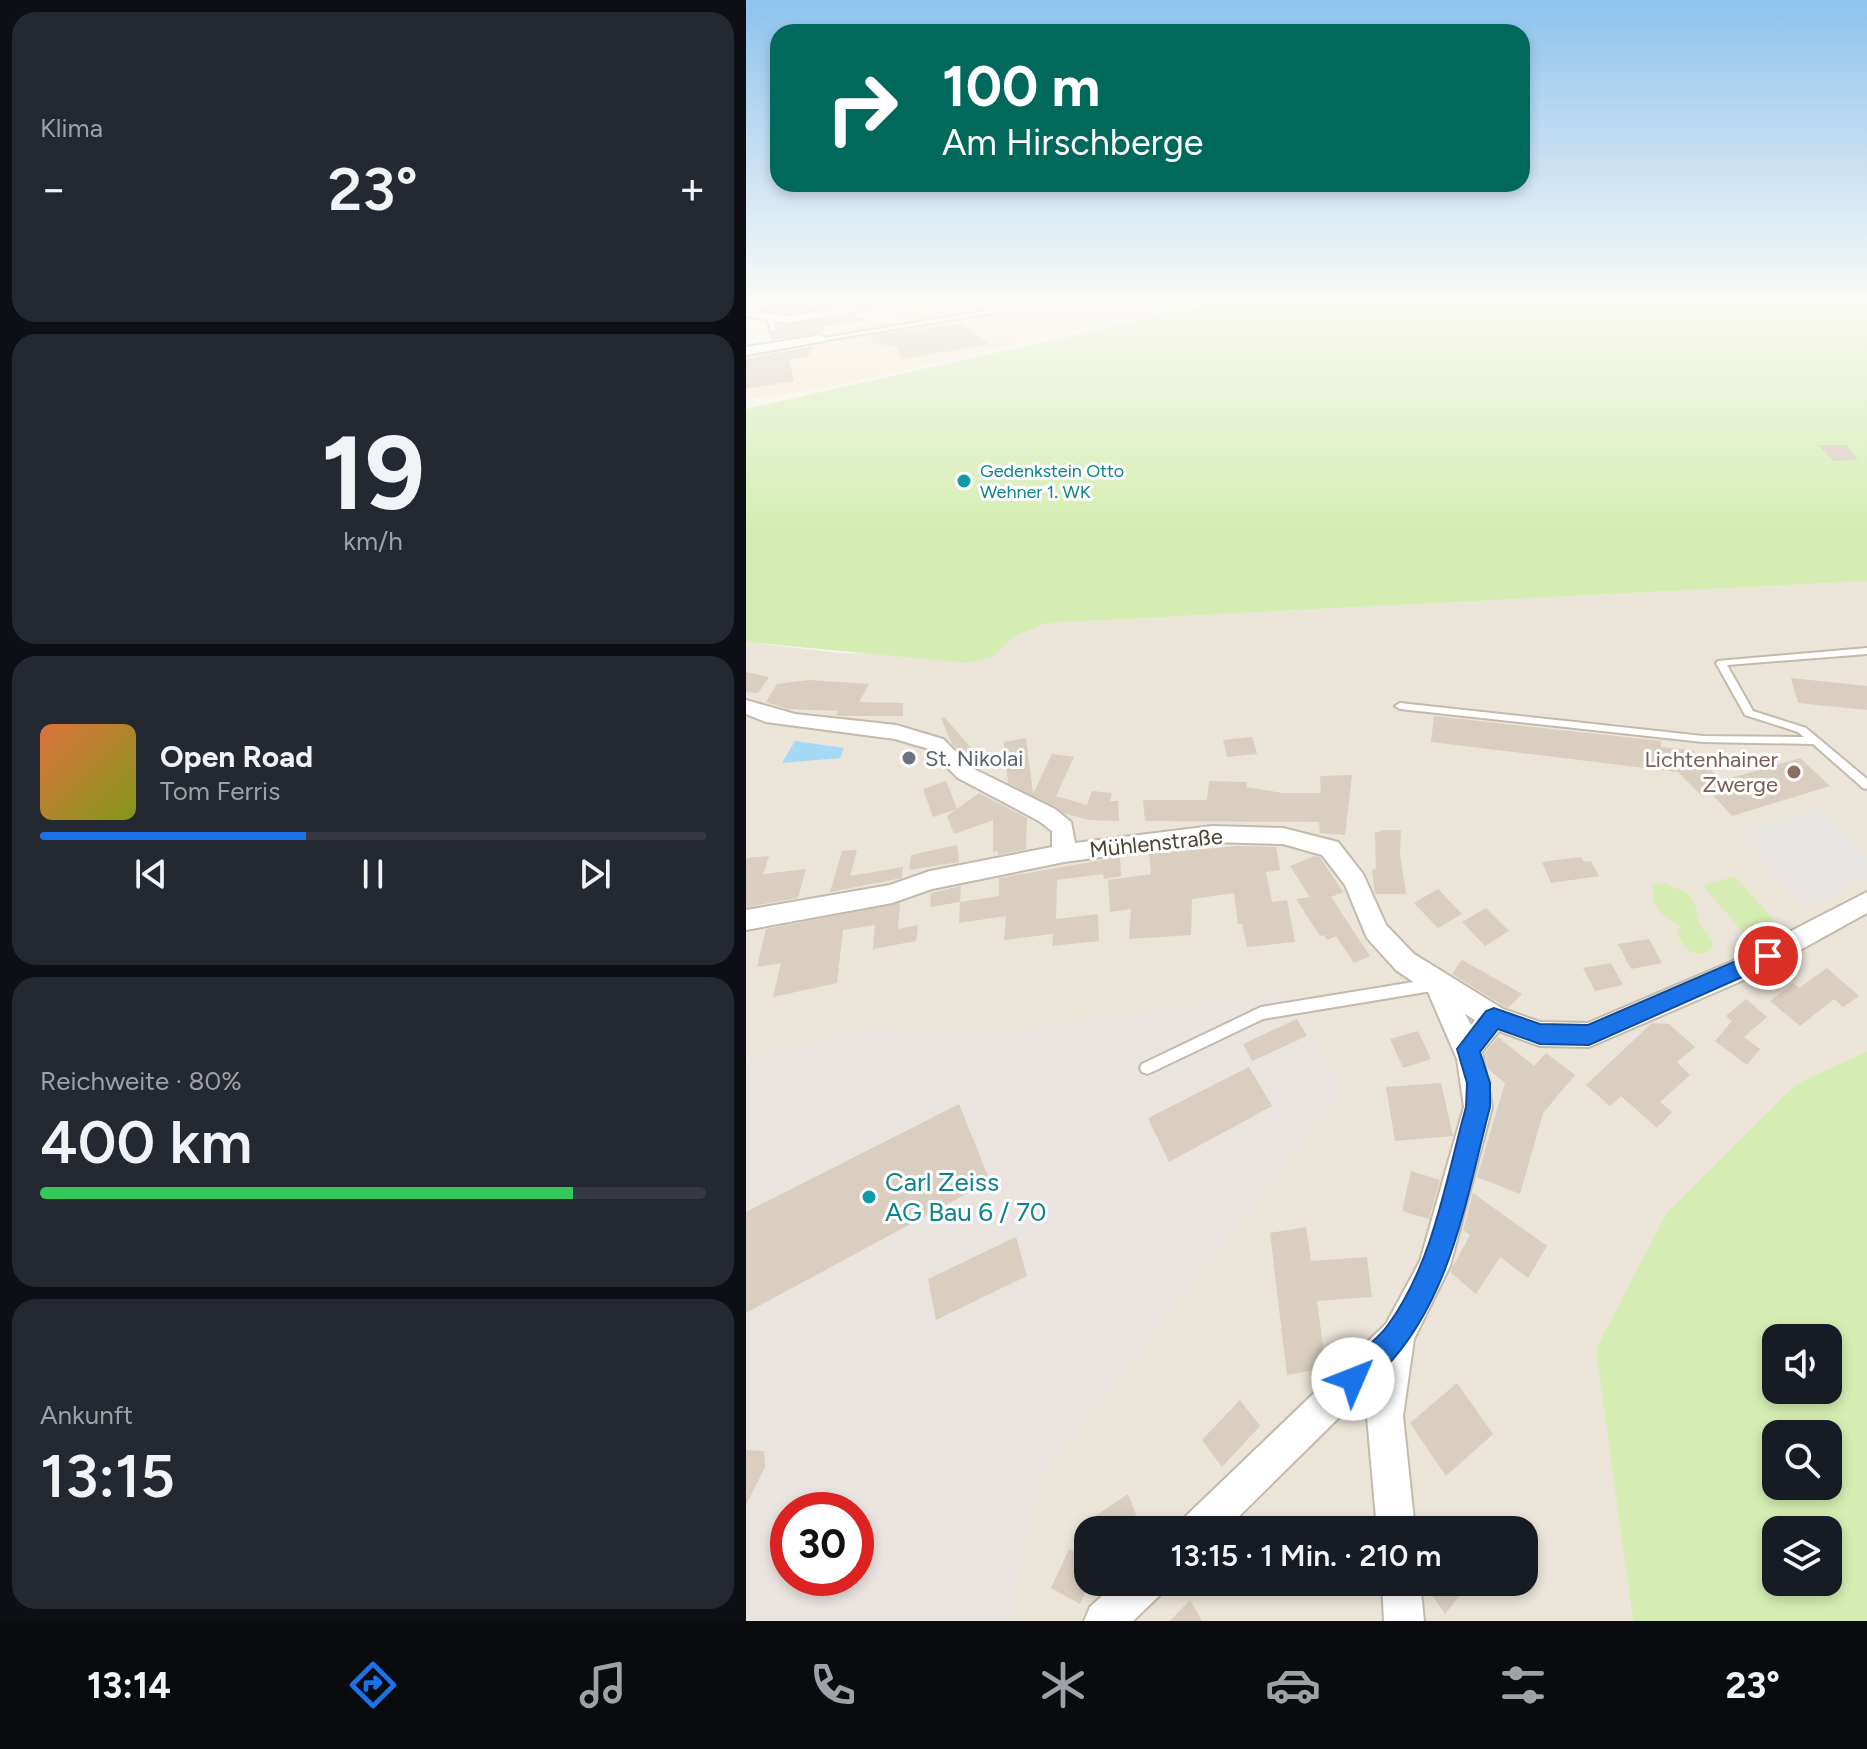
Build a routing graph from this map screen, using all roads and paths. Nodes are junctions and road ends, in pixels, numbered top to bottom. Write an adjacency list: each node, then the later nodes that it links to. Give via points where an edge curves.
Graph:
1 (1867, 651): 4 (lane, via 1721,663 1749,713 1802,730)
2 (746, 706): 6 (street, via 795,721 896,732 936,744 965,773 1063,828)
3 (1400, 706): 4 (lane, via 1703,739)
4 (1816, 741): 5 (lane)
5 (1867, 785)
6 (1064, 853): 8 (street, Mühlenstraße, via 930,880 892,894); 9 (street, Mühlenstraße, via 1212,834 1283,836 1330,848 1355,881 1376,931 1405,962)
7 (1867, 902): 10 (street, Mühlenstraße, via 1744,968 1589,1035 1540,1034)
8 (746, 920)
9 (1437, 984): 10 (street, Mühlenstraße); 11 (street); 12 (lane, via 1261,1013)
10 (1494, 1017): 11 (street)
11 (1468, 1049): 13 (street, via 1479,1083 1478,1107 1434,1266)
12 (1147, 1068)
13 (1398, 1336): 14 (street); 15 (street, via 1385,1416)
14 (1212, 1516)
15 (1395, 1516)
16 (1402, 1596): 17 (street)
17 (1404, 1621)

